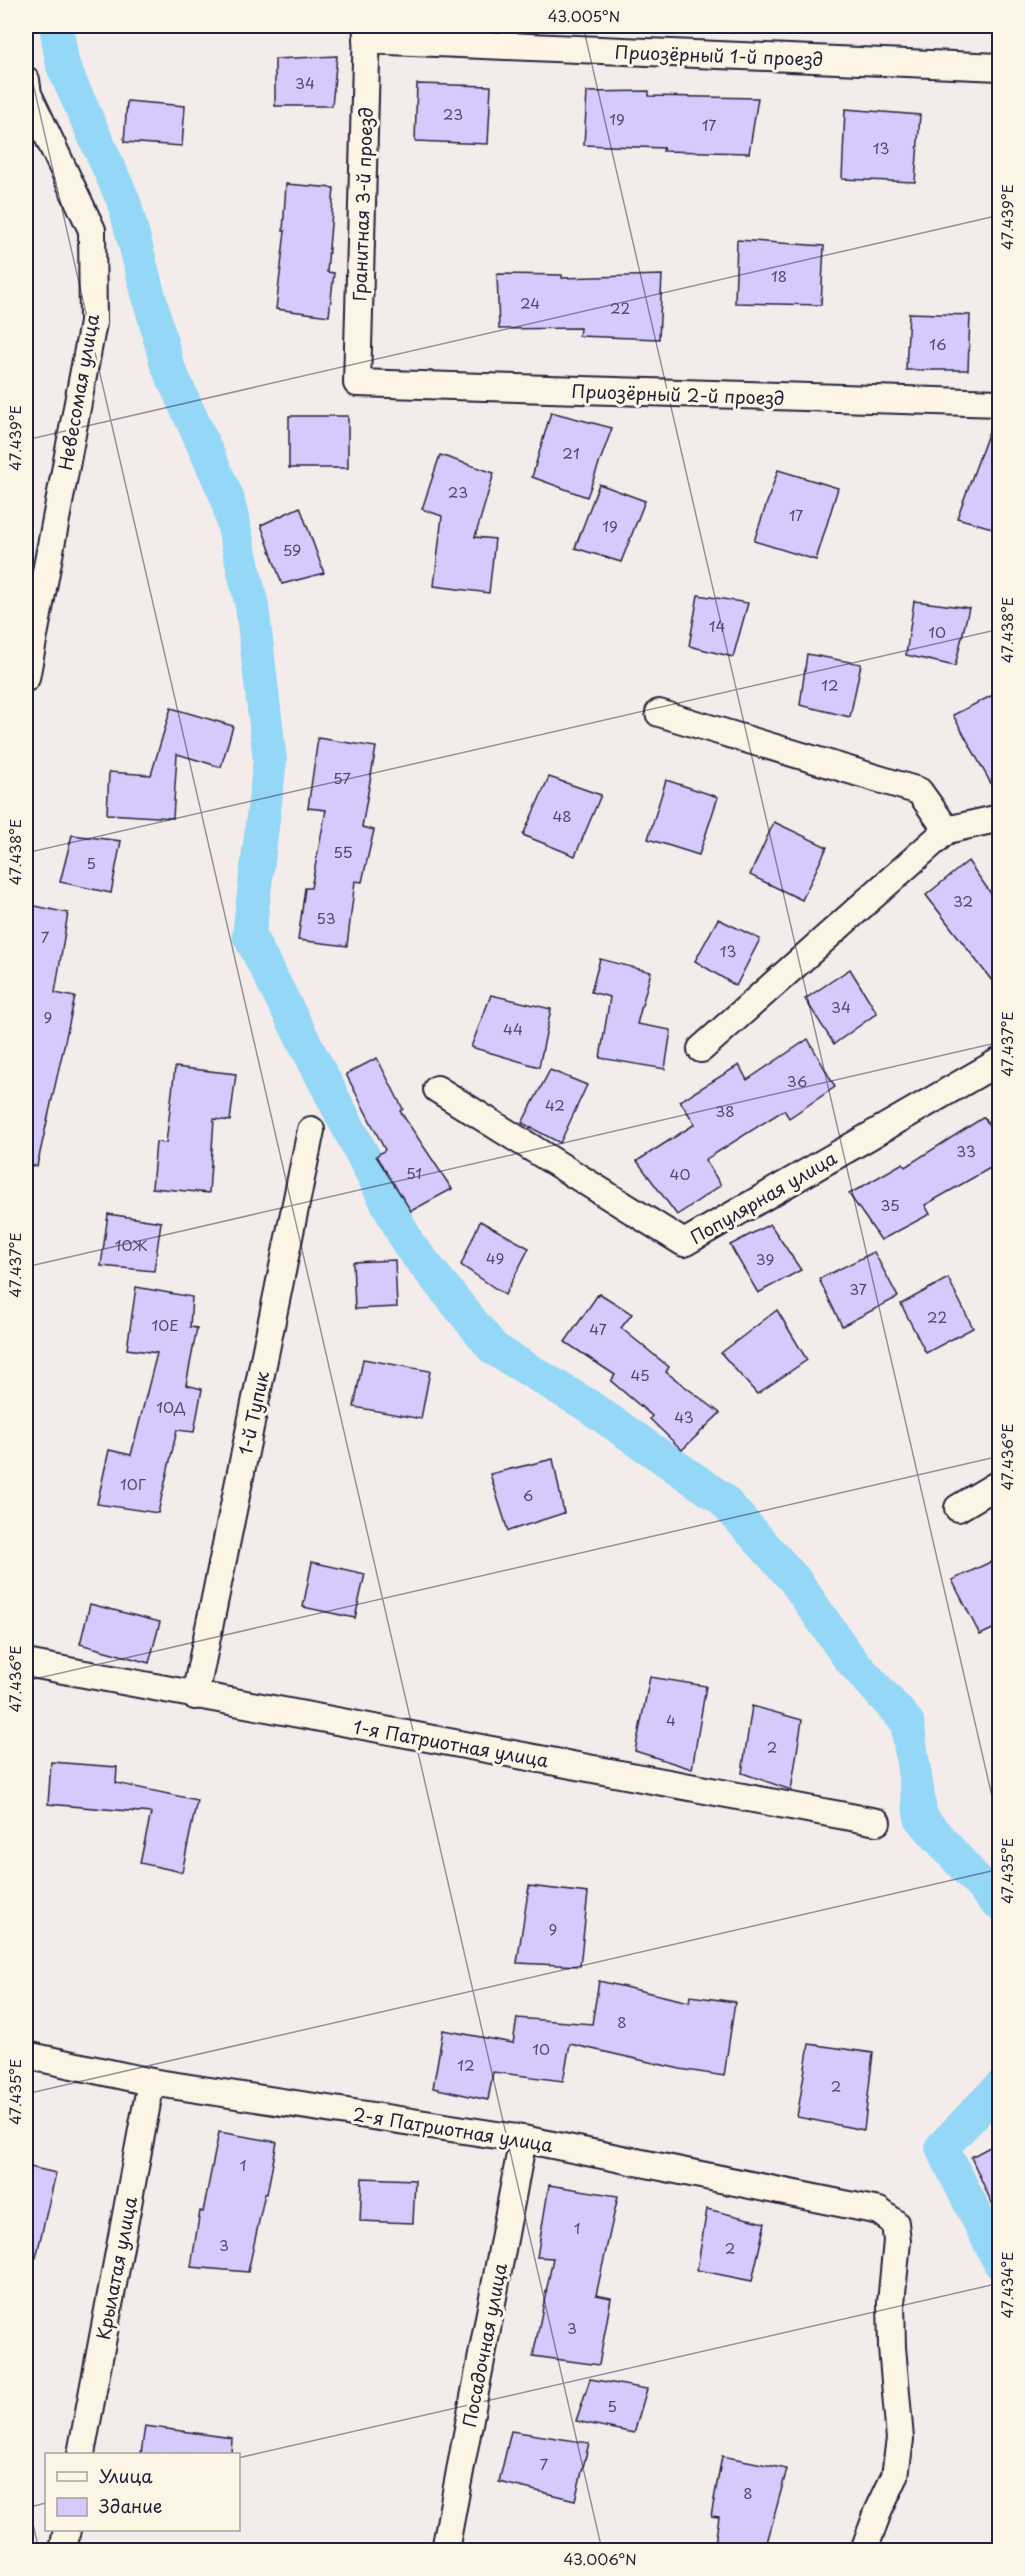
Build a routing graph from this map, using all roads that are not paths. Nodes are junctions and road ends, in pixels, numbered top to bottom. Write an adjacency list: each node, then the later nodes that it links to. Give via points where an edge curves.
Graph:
1 (367, 33): 2 (street, Приозёрный 1-й проезд); 4 (street, Гранитная 3-й проезд)
2 (999, 67)
3 (26, 81): 6 (street, Невесомая улица, via 28,94 92,230 93,323)
4 (357, 383): 5 (street, Приозёрный 2-й проезд)
5 (999, 403)
6 (26, 678)
7 (659, 712): 9 (street, via 920,791)
8 (999, 818): 9 (street)
9 (947, 830): 10 (street)
10 (701, 1049)
11 (999, 1061): 12 (street, Популярная улица, via 684,1243)
12 (436, 1089)
13 (311, 1130): 17 (street, 1-й Тупик)
14 (999, 1483): 15 (street)
15 (958, 1508)
16 (26, 1664): 17 (street, 1-я Патриотная улица)
17 (195, 1696): 18 (street, 1-я Патриотная улица)
18 (877, 1821)
19 (26, 2055): 20 (street, 2-я Патриотная улица)
20 (151, 2082): 21 (street, 2-я Патриотная улица); 22 (street, Крылатая улица)
21 (523, 2139): 25 (street, Посадочная улица); 26 (street, 2-я Патриотная улица, via 879,2211 896,2223 891,2336 900,2439 895,2476)
22 (81, 2453)
23 (67, 2531): 24 (street)
24 (63, 2550)
25 (445, 2550)
26 (864, 2550)

